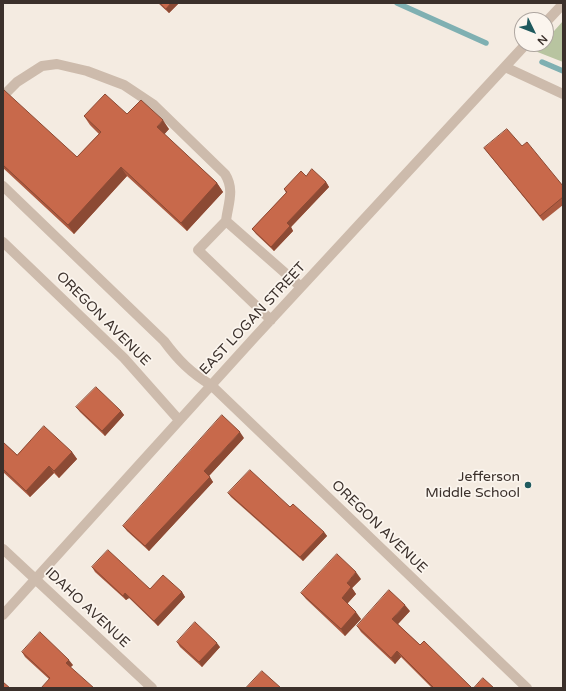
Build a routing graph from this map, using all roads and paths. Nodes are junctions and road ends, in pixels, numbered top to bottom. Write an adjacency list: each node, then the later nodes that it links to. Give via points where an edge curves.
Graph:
1 (563, 4): 2 (street)
2 (554, 14)
3 (519, 52): 4 (street, EAST LOGAN STREET)
4 (505, 67): 5 (street); 10 (street, EAST LOGAN STREET)
5 (563, 94)
6 (3, 96): 8 (street, via 17,82 42,66 57,64 87,71 124,85 154,105 225,174 230,182 231,194)
7 (3, 186): 12 (street, OREGON AVENUE, via 164,341 179,360 194,374)
8 (226, 221): 10 (street); 11 (street, via 198,250)
9 (3, 242): 13 (street, OREGON AVENUE, via 124,358)
10 (301, 287): 11 (street, EAST LOGAN STREET)
11 (271, 320): 12 (street, EAST LOGAN STREET)
12 (212, 385): 13 (street, EAST LOGAN STREET); 18 (street, OREGON AVENUE)
13 (179, 420): 15 (street, EAST LOGAN STREET)
14 (3, 549): 15 (street, IDAHO AVENUE)
15 (35, 579): 16 (street, EAST LOGAN STREET); 17 (street, IDAHO AVENUE)
16 (3, 615)
17 (152, 688)
18 (527, 688)

